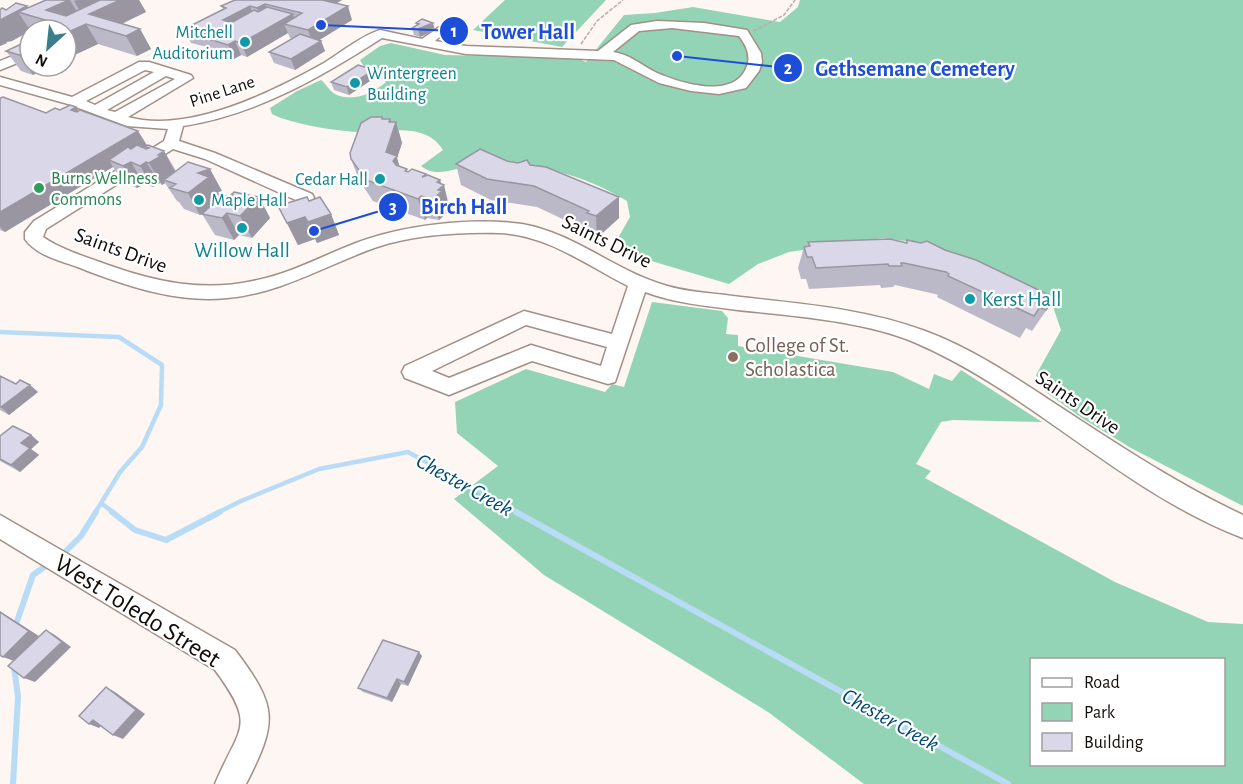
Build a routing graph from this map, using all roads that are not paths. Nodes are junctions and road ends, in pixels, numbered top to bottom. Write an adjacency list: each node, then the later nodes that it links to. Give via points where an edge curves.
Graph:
1 (441, 30): 2 (street)
2 (424, 43): 5 (street, Pine Lane, via 466,50); 13 (street, Pine Lane, via 380,34 270,94 226,111)
3 (18, 44): 4 (street)
4 (0, 52)
5 (603, 56): 5 (street, Pine Lane, via 623,58 641,71 679,85 729,89 748,78 756,64 756,54 743,33 705,27 646,26 627,33)
6 (18, 58): 7 (street)
7 (0, 66)
8 (164, 72): 10 (street, via 144,65); 11 (street); 12 (street, via 186,78)
9 (0, 81): 10 (street, Pine Lane)
10 (73, 102): 11 (street, Pine Lane)
11 (96, 110): 12 (street, Pine Lane)
12 (117, 117): 13 (street, Pine Lane, via 142,124)
13 (177, 123): 14 (street)
14 (171, 143): 15 (street); 16 (street, Saints Drive, via 40,225 34,239 119,277 177,292 204,294 261,287 398,237 509,229 560,240)
15 (306, 198)
16 (638, 284): 17 (street); 19 (street, Saints Drive, via 687,296 869,321 934,341 991,371 1163,485)
17 (619, 343): 17 (street, via 524,318 412,372 449,387 531,353 608,376)
18 (0, 526): 20 (street, West Toledo Street, via 225,660 248,690 257,712 251,743)
19 (1243, 526)
20 (230, 784)

